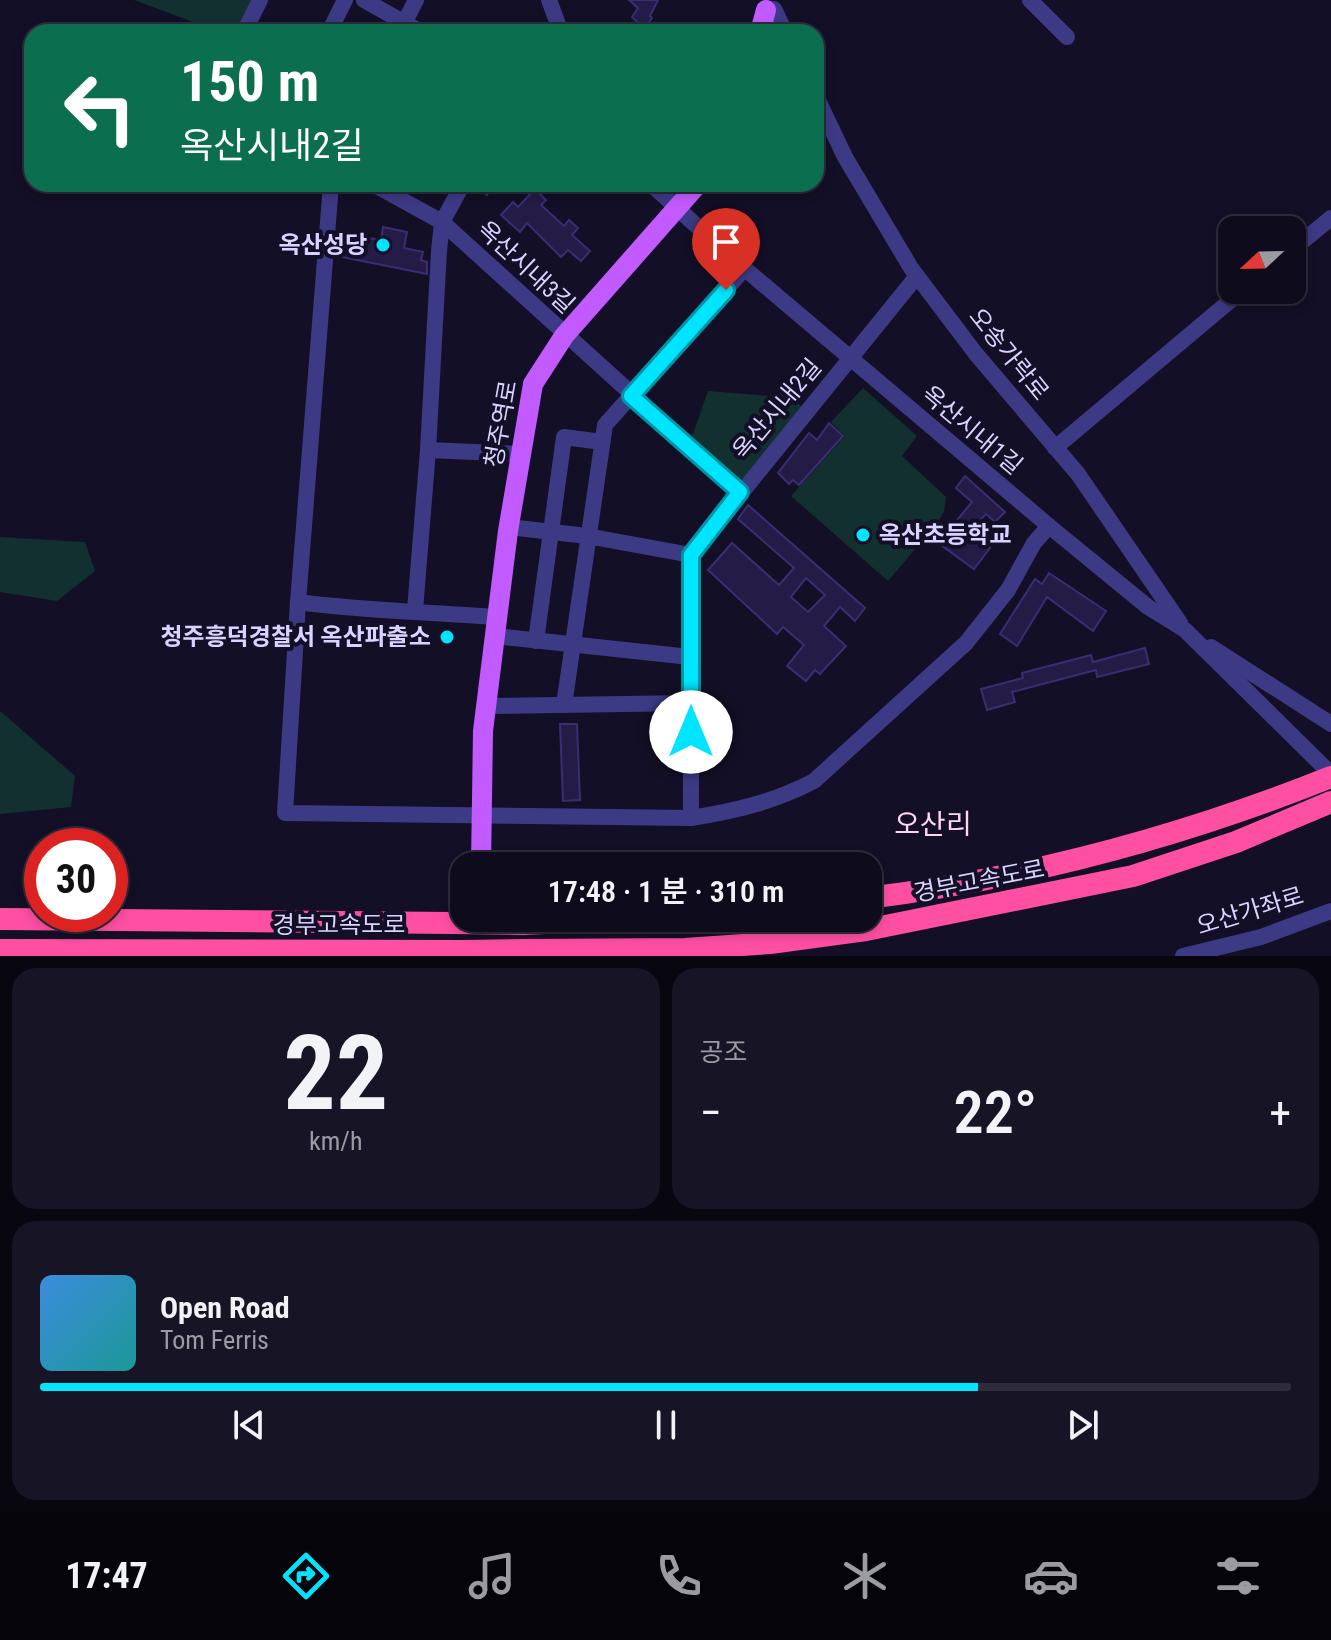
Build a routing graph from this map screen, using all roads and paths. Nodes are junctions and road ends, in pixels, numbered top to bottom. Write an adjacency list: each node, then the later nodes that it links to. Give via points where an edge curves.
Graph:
1 (260, 0): 8 (street)
2 (345, 0): 9 (street)
3 (364, 0): 10 (street)
4 (416, 0): 11 (street)
5 (549, 0): 12 (street)
6 (1030, 0): 15 (street)
7 (769, 5): 13 (main road); 14 (street)
8 (248, 24)
9 (333, 24)
10 (398, 24)
11 (404, 24)
12 (558, 24)
13 (763, 24)
14 (780, 24)
15 (1067, 37)
16 (824, 113): 27 (street, 오송가락로)
17 (330, 192): 42 (street)
18 (388, 192): 24 (street, 옥산시내3길)
19 (459, 192): 24 (street)
20 (659, 192): 22 (street, 옥산시내1길)
21 (692, 192): 22 (main road, 청주역로)
22 (677, 210): 26 (street, 옥산시내1길); 29 (main road, 청주역로)
23 (1331, 218): 25 (street)
24 (442, 222): 29 (street, 옥산시내3길); 34 (street)
25 (1306, 239)
26 (745, 268): 30 (street, 옥산시내1길); 31 (street)
27 (917, 276): 30 (street, 옥산시내2길); 33 (street, 오송가락로)
28 (1226, 304): 33 (street)
29 (564, 336): 31 (street, 옥산시내2길); 35 (main road, 청주역로, via 533,384)
30 (852, 357): 36 (street, 옥산시내2길); 37 (street, 옥산시내1길)
31 (631, 396): 32 (street, via 605,425); 36 (street, 옥산시내2길)
32 (602, 442): 39 (street, via 564,437); 40 (street)
33 (1055, 448): 45 (street, 오송가락로)
34 (428, 450): 35 (street); 43 (street)
35 (522, 454): 38 (main road, 청주역로)
36 (740, 492): 41 (street, 옥산시내2길)
37 (1049, 526): 45 (street, 옥산시내1길, via 1148,607); 56 (street, via 966,643 814,781 784,797)
38 (509, 527): 39 (street); 44 (main road, 청주역로)
39 (549, 532): 40 (street); 46 (street)
40 (587, 536): 41 (street); 47 (street)
41 (691, 555): 48 (street)
42 (298, 602): 43 (street, via 382,612); 55 (street, via 285,813)
43 (415, 610): 44 (street)
44 (496, 627): 46 (street); 51 (main road, 청주역로)
45 (1185, 630): 52 (street); 53 (street, 옥산시내1길)
46 (536, 641): 47 (street)
47 (573, 645): 48 (street); 50 (street)
48 (690, 657): 49 (street)
49 (691, 703): 50 (street); 56 (street)
50 (564, 705): 51 (street)
51 (486, 706): 55 (main road, 청주역로)
52 (1331, 724)
53 (1331, 775): 58 (highway, 경부고속도로, via 1156,841 1037,871)
54 (1331, 802): 63 (highway, 경부고속도로, bridge, via 1236,842 1133,876 866,930 770,943 685,949)
55 (482, 814): 56 (street); 57 (main road, 청주역로)
56 (691, 818)
57 (481, 852)
58 (882, 896)
59 (1331, 911): 65 (street, 오산가좌로, via 1261,937)
60 (0, 919): 61 (highway, 경부고속도로, bridge)
61 (450, 923)
62 (485, 932): 64 (main road)
63 (0, 950)
64 (486, 956)
65 (1183, 956)

